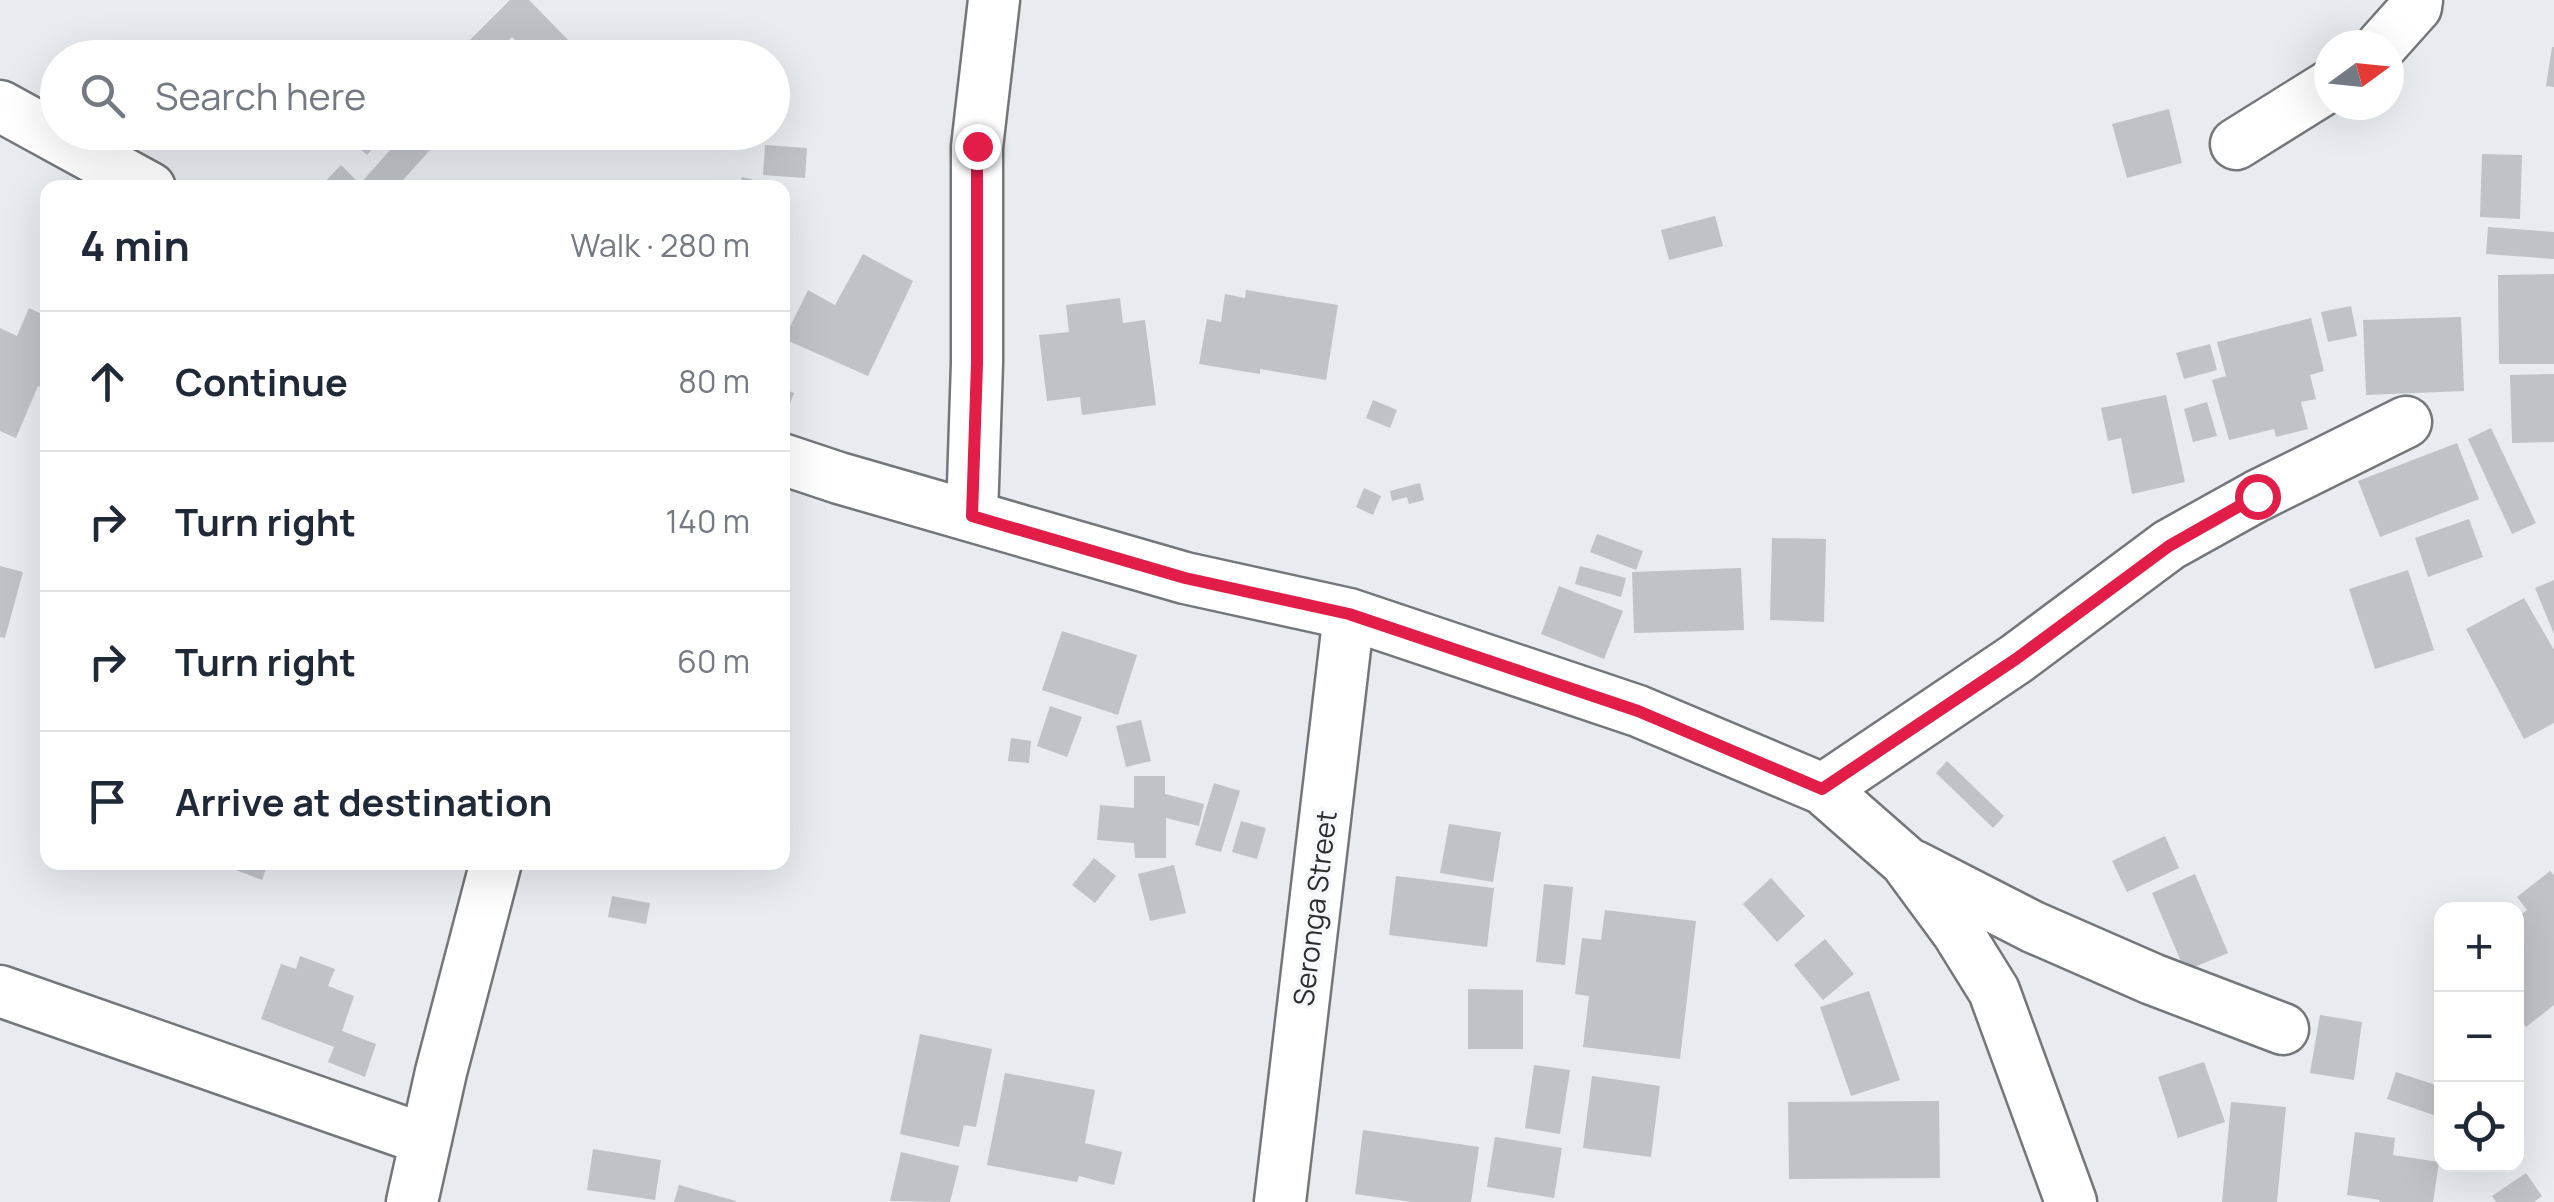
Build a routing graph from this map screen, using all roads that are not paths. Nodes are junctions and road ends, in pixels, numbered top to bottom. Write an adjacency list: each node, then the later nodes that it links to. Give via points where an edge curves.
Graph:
1 (994, 0): 12 (street, via 977,146)
2 (2417, 0): 3 (street)
3 (2395, 30)
4 (2314, 95): 7 (street)
5 (0, 106): 6 (street)
6 (40, 128)
7 (2236, 144)
8 (80, 150): 9 (street)
9 (135, 180)
10 (2406, 422): 14 (street, via 2169,546)
11 (790, 462): 12 (street)
12 (972, 516): 13 (street, via 1185,578)
13 (1349, 614): 14 (street, via 1638,711); 21 (street, Seronga Street)
14 (1822, 789): 15 (street)
15 (1905, 862): 18 (street, via 2032,927); 22 (street, via 1994,991)
16 (494, 870): 19 (street)
17 (0, 991): 19 (street)
18 (2282, 1029)
19 (426, 1140): 20 (street)
20 (412, 1202)
21 (1280, 1202)
22 (2070, 1202)

